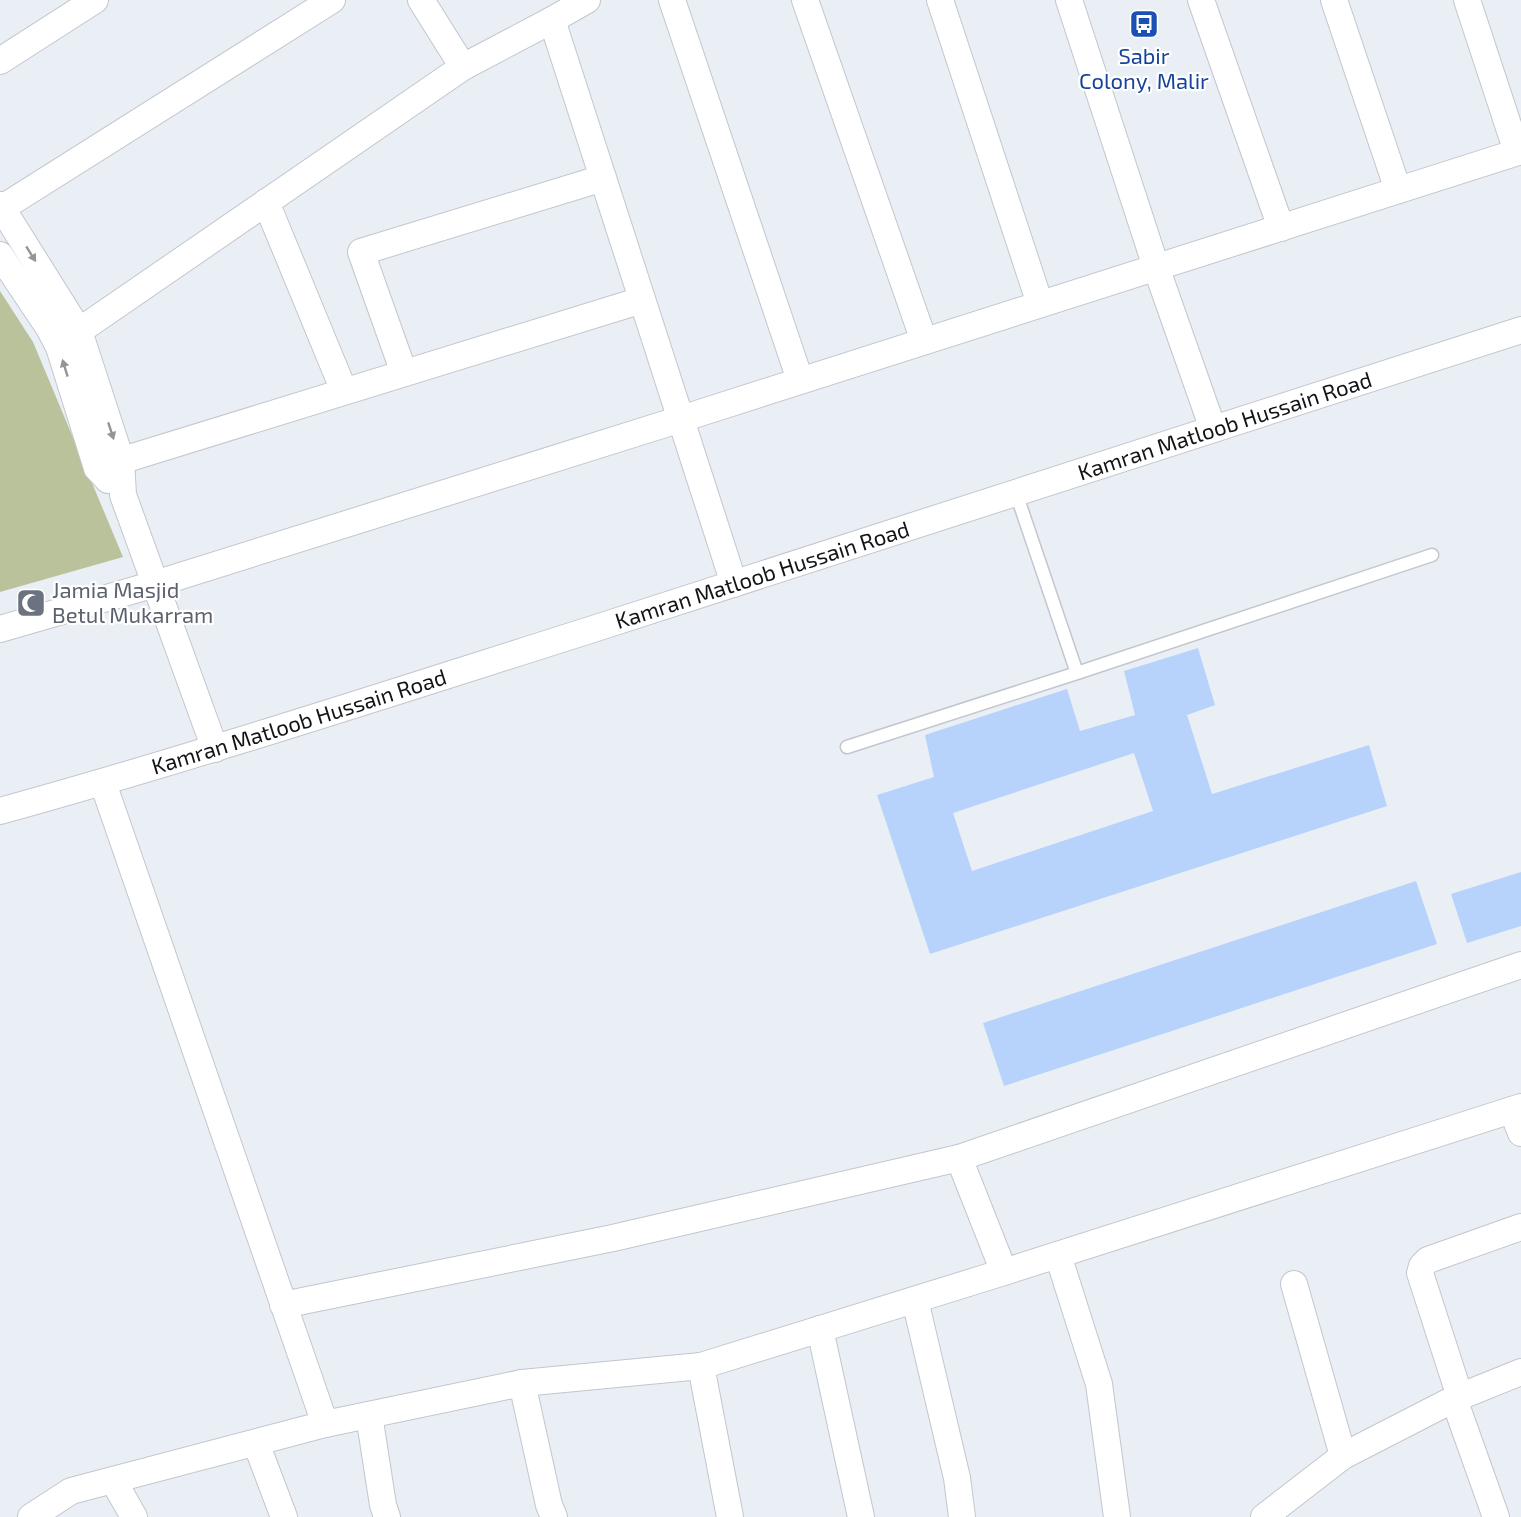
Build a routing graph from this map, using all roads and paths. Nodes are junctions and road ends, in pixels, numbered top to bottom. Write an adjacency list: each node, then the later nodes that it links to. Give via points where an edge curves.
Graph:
1 (95, 0): 13 (street)
2 (332, 0): 19 (street)
3 (421, 0): 14 (street)
4 (587, 0): 12 (street)
5 (672, 0): 29 (street)
6 (804, 0): 27 (street)
7 (940, 0): 24 (street)
8 (1069, 0): 22 (street)
9 (1201, 0): 20 (street)
10 (1334, 0): 17 (street)
11 (1467, 0): 15 (street)
12 (552, 20): 14 (street); 16 (street)
13 (0, 61)
14 (464, 67): 18 (street)
15 (1519, 151): 17 (street)
16 (603, 178): 23 (street); 28 (street, via 361,252)
17 (1398, 190): 20 (street)
18 (266, 202): 26 (street); 30 (street)
19 (1, 206): 26 (street, one-way to 26)
20 (1281, 228): 22 (street)
21 (0, 255): 34 (street, one-way to 21, via 59,347)
22 (1156, 267): 24 (street); 32 (street)
23 (642, 300): 28 (street); 31 (street)
24 (1040, 304): 27 (street)
25 (1521, 330): 32 (street, Kamran Matloob Hussain Road)
26 (79, 331): 33 (street, one-way to 33)
27 (924, 341): 29 (street)
28 (404, 373): 30 (street)
29 (800, 380): 31 (street)
30 (344, 391): 33 (street)
31 (681, 419): 38 (street); 39 (street)
32 (1214, 429): 35 (street, Kamran Matloob Hussain Road)
33 (121, 460): 34 (street); 36 (street)
34 (97, 468): 36 (street)
35 (1016, 493): 39 (street, Kamran Matloob Hussain Road); 41 (lane)
36 (123, 495): 38 (street)
37 (1432, 555): 41 (lane)
38 (155, 584): 40 (street); 43 (street)
39 (734, 584): 43 (street, Kamran Matloob Hussain Road)
40 (0, 629)
41 (1077, 674): 42 (lane)
42 (847, 747)
43 (215, 749): 44 (street, Kamran Matloob Hussain Road)
44 (103, 783): 45 (street, Kamran Matloob Hussain Road); 54 (street)
45 (0, 811)
46 (1521, 965): 48 (street)
47 (1518, 1116): 50 (street)
48 (959, 1158): 51 (street); 54 (street, via 613,1238)
49 (1521, 1227): 59 (street, via 1428,1260 1422,1266 1420,1273)
50 (1058, 1255): 51 (street); 75 (street, via 1099,1384)
51 (1004, 1272): 53 (street)
52 (1294, 1284): 63 (street)
53 (915, 1300): 55 (street); 74 (street, via 957,1478)
54 (283, 1305): 61 (street)
55 (820, 1329): 56 (street); 73 (street)
56 (701, 1366): 58 (street); 72 (street)
57 (1521, 1372): 59 (street)
58 (522, 1383): 60 (street); 71 (street)
59 (1457, 1398): 63 (street); 77 (street)
60 (369, 1415): 61 (street); 70 (street)
61 (325, 1424): 62 (street)
62 (256, 1443): 64 (street); 69 (street)
63 (1343, 1456): 76 (street)
64 (113, 1480): 65 (street); 68 (street)
65 (70, 1491): 66 (street); 67 (street)
66 (31, 1517)
67 (71, 1517)
68 (134, 1517)
69 (284, 1517)
70 (387, 1517)
71 (554, 1517)
72 (730, 1517)
73 (861, 1517)
74 (962, 1517)
75 (1117, 1517)
76 (1264, 1517)
77 (1496, 1517)

